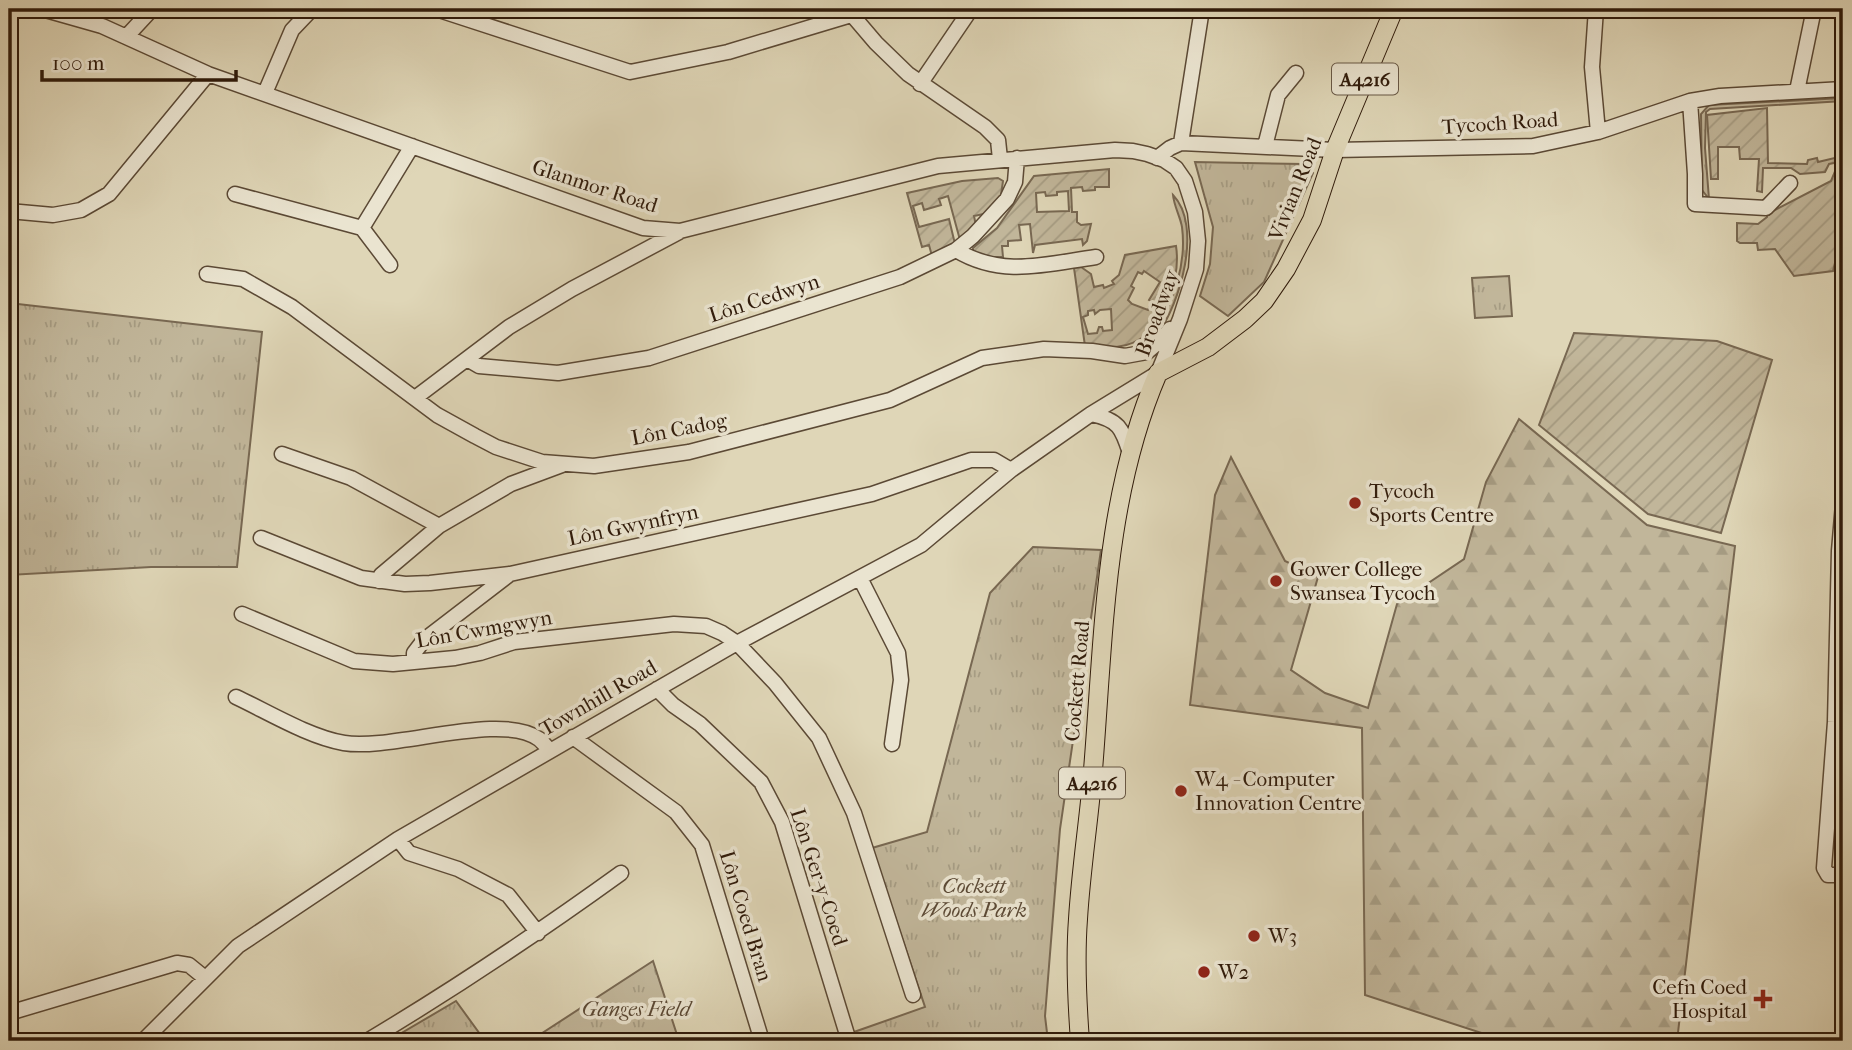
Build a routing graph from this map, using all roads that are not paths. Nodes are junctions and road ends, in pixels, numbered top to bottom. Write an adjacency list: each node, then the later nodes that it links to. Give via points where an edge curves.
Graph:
1 (42, 9): 11 (street, Glanmor Road)
2 (152, 9): 11 (street)
3 (312, 9): 17 (street, via 292,30)
4 (436, 9): 10 (street, via 630,72 728,52)
5 (971, 9): 14 (street)
6 (1394, 9): 23 (main road, Vivian Road / A4216)
7 (1595, 9): 19 (street, via 1592,67)
8 (1814, 9): 16 (street)
9 (1197, 10): 20 (street)
10 (849, 12): 14 (street)
11 (127, 36): 13 (street, Glanmor Road)
12 (1296, 73): 22 (street, via 1278,95)
13 (208, 74): 17 (street, Glanmor Road); 29 (street, via 109,194 81,210 53,215)
14 (920, 84): 26 (street, via 985,127 998,140)
15 (1843, 89): 16 (street, Tycoch Road)
16 (1797, 91): 18 (street, Tycoch Road)
17 (265, 93): 21 (street, Glanmor Road)
18 (1690, 101): 19 (street, Tycoch Road); 27 (street, via 1695,204 1766,208)
19 (1598, 132): 23 (street, Tycoch Road, via 1533,146)
20 (1181, 144): 22 (street, Tycoch Road); 25 (street)
21 (412, 146): 30 (street); 31 (street, Glanmor Road, via 643,228)
22 (1265, 146): 23 (street, Tycoch Road)
23 (1335, 150): 37 (main road, Vivian Road / A4216, via 1312,220 1286,269 1264,301)
24 (1017, 158): 25 (street, Glanmor Road, via 1115,150); 26 (street, Glanmor Road); 32 (street, Lôn Cedwyn, via 1015,182 1007,198)
25 (1157, 158): 36 (street, Broadway, via 1170,164 1185,181 1197,224 1198,254)
26 (1000, 159): 31 (street, Glanmor Road, via 938,166)
27 (1790, 183)
28 (235, 194): 30 (street)
29 (9, 211)
30 (362, 228): 34 (street)
31 (681, 231): 38 (street, via 509,327)
32 (956, 250): 33 (street, via 990,266); 38 (street, Lôn Cedwyn, via 900,277 649,358 558,373 479,366)
33 (1096, 257)
34 (390, 265)
35 (207, 274): 40 (street, Lôn Cadog, via 243,279 292,307)
36 (1182, 314): 39 (street, Broadway); 45 (street, Lôn Cadog, via 1147,352 1125,356 1044,349 982,358 890,400 703,448 594,466)
37 (1208, 347): 39 (main road, Vivian Road / A4216); 41 (main road, A4216)
38 (467, 359): 40 (street)
39 (1158, 373): 41 (main road, Cockett Road / A4216); 42 (street, Townhill Road)
40 (415, 398): 45 (street, Lôn Cadog, via 496,447)
41 (1146, 401): 43 (main road, Cockett Road / A4216)
42 (1091, 414): 43 (street, via 1118,425); 46 (street, Townhill Road)
43 (1130, 453): 73 (main road, Cockett Road / A4216, via 1110,563 1079,907)
44 (282, 454): 48 (street, via 351,478)
45 (563, 464): 48 (street, via 511,484)
46 (1011, 470): 50 (street, Lôn Gwynfryn, via 994,460 971,460 872,494); 51 (street, Townhill Road, via 921,545)
47 (1843, 504): 58 (street)
48 (439, 526): 52 (street)
49 (261, 538): 52 (street, Lôn Gwynfryn)
50 (510, 574): 52 (street, Lôn Gwynfryn, via 430,583); 55 (street, via 424,640 414,653)
51 (860, 578): 54 (street, Townhill Road); 60 (street, via 898,653 901,680)
52 (379, 581)
53 (242, 614): 55 (street, Lôn Cwmgwyn, via 354,661)
54 (737, 643): 55 (street, Lôn Cwmgwyn, via 706,626 674,624 514,642 480,653); 56 (street, Townhill Road); 67 (street, Lôn Cwmgwyn, via 819,738 854,813)
55 (414, 662)
56 (657, 689): 59 (street, Townhill Road); 72 (street, Lôn Ger-y-Coed, via 761,782 782,822)
57 (236, 697): 61 (street, via 344,743 381,743 472,730 520,731)
58 (1839, 721): 64 (street, via 1824,868)
59 (573, 737): 61 (street, Townhill Road); 71 (street, Lôn Coed Bran, via 676,812 702,845)
60 (892, 744)
61 (550, 750): 62 (street, Townhill Road)
62 (398, 839): 65 (street, via 409,853 458,869 508,895); 66 (street, Townhill Road, via 237,946)
63 (621, 873): 65 (street)
64 (1836, 875)
65 (538, 933): 70 (street)
66 (205, 978): 68 (street, via 189,965 177,963); 69 (street, Townhill Road)
67 (913, 995)
68 (9, 1013)
69 (143, 1041)
70 (367, 1041)
71 (762, 1041)
72 (849, 1041)
73 (1080, 1041)

